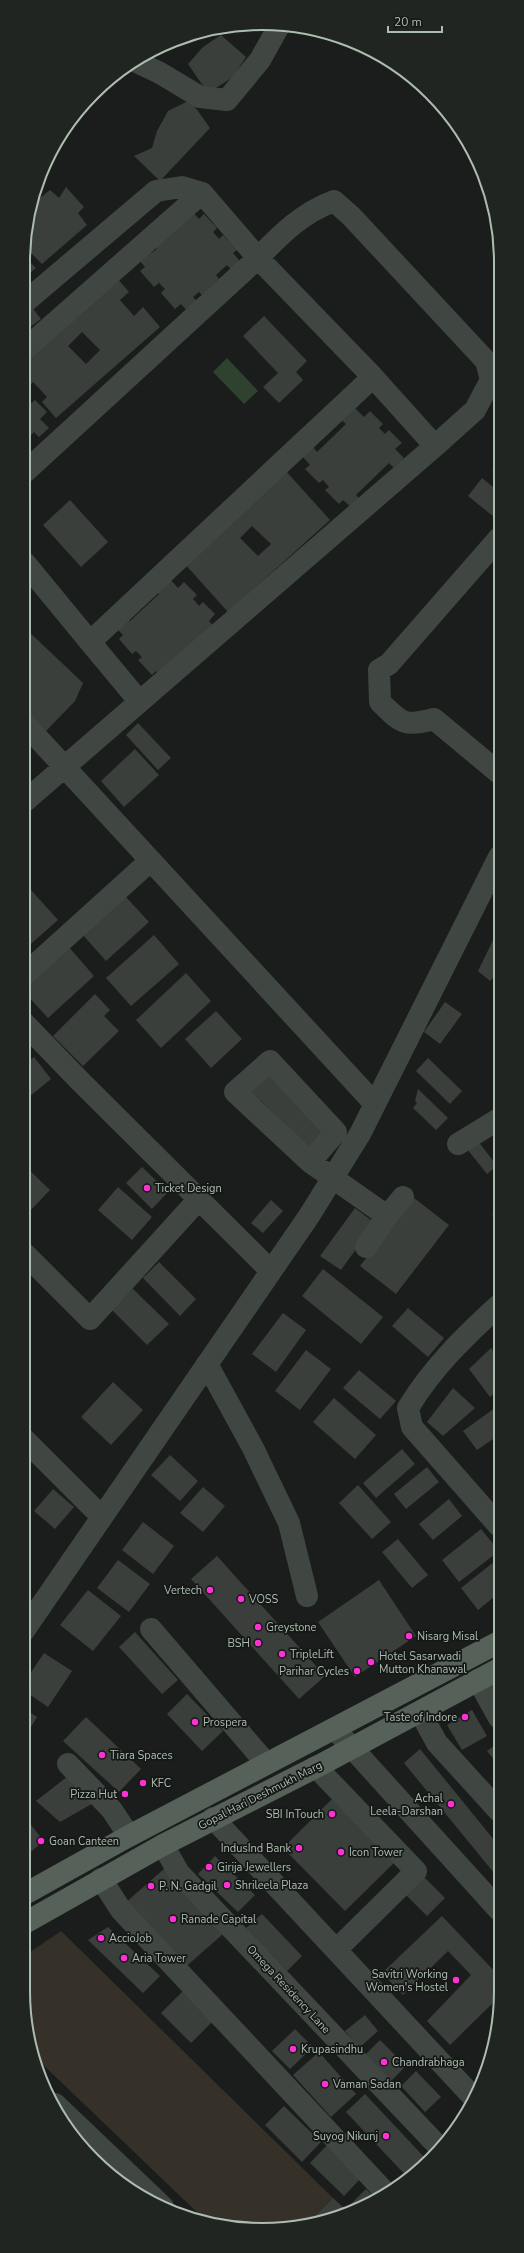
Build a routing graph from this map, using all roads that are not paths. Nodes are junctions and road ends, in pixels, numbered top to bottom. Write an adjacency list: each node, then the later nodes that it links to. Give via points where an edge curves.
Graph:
1 (277, 30): 2 (street, via 260,60 227,100 200,97)
2 (141, 64)
3 (202, 193): 4 (street); 5 (street, via 182,187 156,191); 6 (street)
4 (258, 258): 7 (street); 8 (street, via 279,236 313,209 334,201 351,216 486,361 491,380 475,410); 9 (street)
5 (30, 298)
6 (30, 345)
7 (373, 377): 8 (street); 12 (street)
8 (435, 446): 13 (street)
9 (30, 467)
10 (494, 544): 16 (street, via 389,664 379,670 380,702 396,718 413,725 434,719)
11 (30, 577): 12 (street)
12 (90, 642): 13 (street)
13 (139, 701): 15 (street)
14 (30, 730): 15 (street)
15 (64, 766): 17 (street); 18 (street)
16 (494, 769)
17 (30, 797)
18 (150, 861): 20 (street); 22 (street)
19 (494, 866): 22 (street)
20 (30, 970)
21 (30, 1029): 28 (street)
22 (374, 1103): 26 (street, via 360,1134)
23 (494, 1122): 24 (street)
24 (458, 1144)
25 (310, 1162): 25 (street, via 235,1092 270,1061 336,1132); 26 (street)
26 (333, 1177): 29 (street); 32 (street)
27 (403, 1197): 29 (street)
28 (199, 1199): 31 (street, via 90,1319); 32 (street)
29 (387, 1216): 30 (street)
30 (366, 1247)
31 (30, 1259)
32 (271, 1271): 34 (street)
33 (494, 1310): 37 (street, via 464,1337 421,1386 408,1408 412,1427)
34 (207, 1364): 36 (street); 38 (street, via 253,1448 289,1523)
35 (30, 1445): 36 (street)
36 (102, 1517): 39 (street)
37 (494, 1520)
38 (307, 1596)
39 (30, 1622)
40 (151, 1629): 48 (street)
41 (494, 1645): 46 (main road)
42 (494, 1672): 43 (main road, Gopal Hari Deshmukh Marg)
43 (478, 1680): 44 (street); 45 (main road, Gopal Hari Deshmukh Marg)
44 (494, 1709)
45 (420, 1712): 47 (main road, Gopal Hari Deshmukh Marg); 51 (street, via 437,1743)
46 (335, 1729): 47 (street); 48 (main road)
47 (352, 1748): 50 (main road, Gopal Hari Deshmukh Marg); 57 (street)
48 (266, 1763): 53 (main road)
49 (68, 1764): 53 (street, via 112,1810)
50 (316, 1767): 52 (main road, Gopal Hari Deshmukh Marg); 59 (street, via 416,1871)
51 (494, 1806)
52 (213, 1818): 54 (main road, Gopal Hari Deshmukh Marg); 59 (street)
53 (129, 1836): 56 (main road)
54 (163, 1845): 55 (main road, Gopal Hari Deshmukh Marg); 62 (street, Omega Residency Lane, via 179,1873)
55 (101, 1879): 58 (main road, Gopal Hari Deshmukh Marg); 63 (street, via 121,1910)
56 (30, 1891)
57 (494, 1904)
58 (30, 1920)
59 (336, 1950): 60 (street)
60 (470, 2093)
61 (66, 2116): 64 (street)
62 (436, 2144)
63 (382, 2189)
64 (149, 2193)

